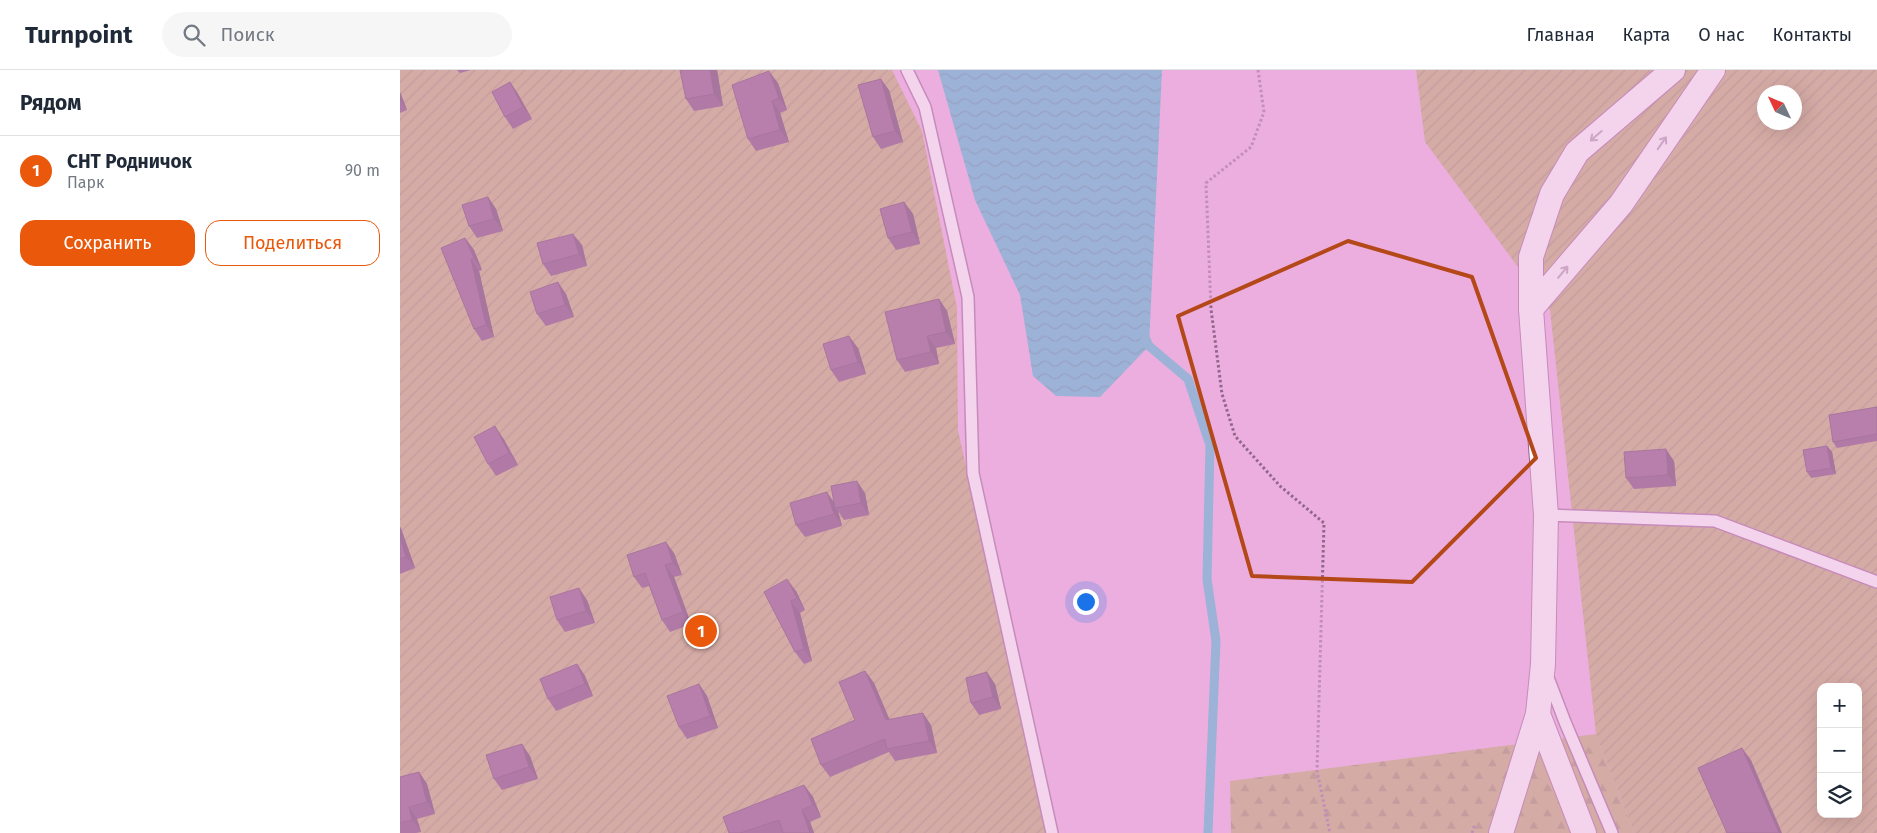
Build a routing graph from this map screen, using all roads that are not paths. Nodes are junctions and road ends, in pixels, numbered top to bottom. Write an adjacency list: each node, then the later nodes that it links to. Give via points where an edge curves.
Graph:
1 (906, 70): 9 (lane, via 925,107 968,297 973,473)
2 (1673, 70): 4 (street, one-way to 4, via 1577,152 1552,194 1531,257)
3 (1713, 70): 4 (street, one-way to 3, via 1620,204)
4 (1531, 309): 5 (street)
5 (1546, 515): 6 (lane, via 1715,522); 7 (street)
6 (1877, 582)
7 (1543, 664): 8 (street); 12 (lane)
8 (1538, 714): 10 (street); 11 (street)
9 (1052, 833)
10 (1501, 833)
11 (1584, 833)
12 (1612, 833)

